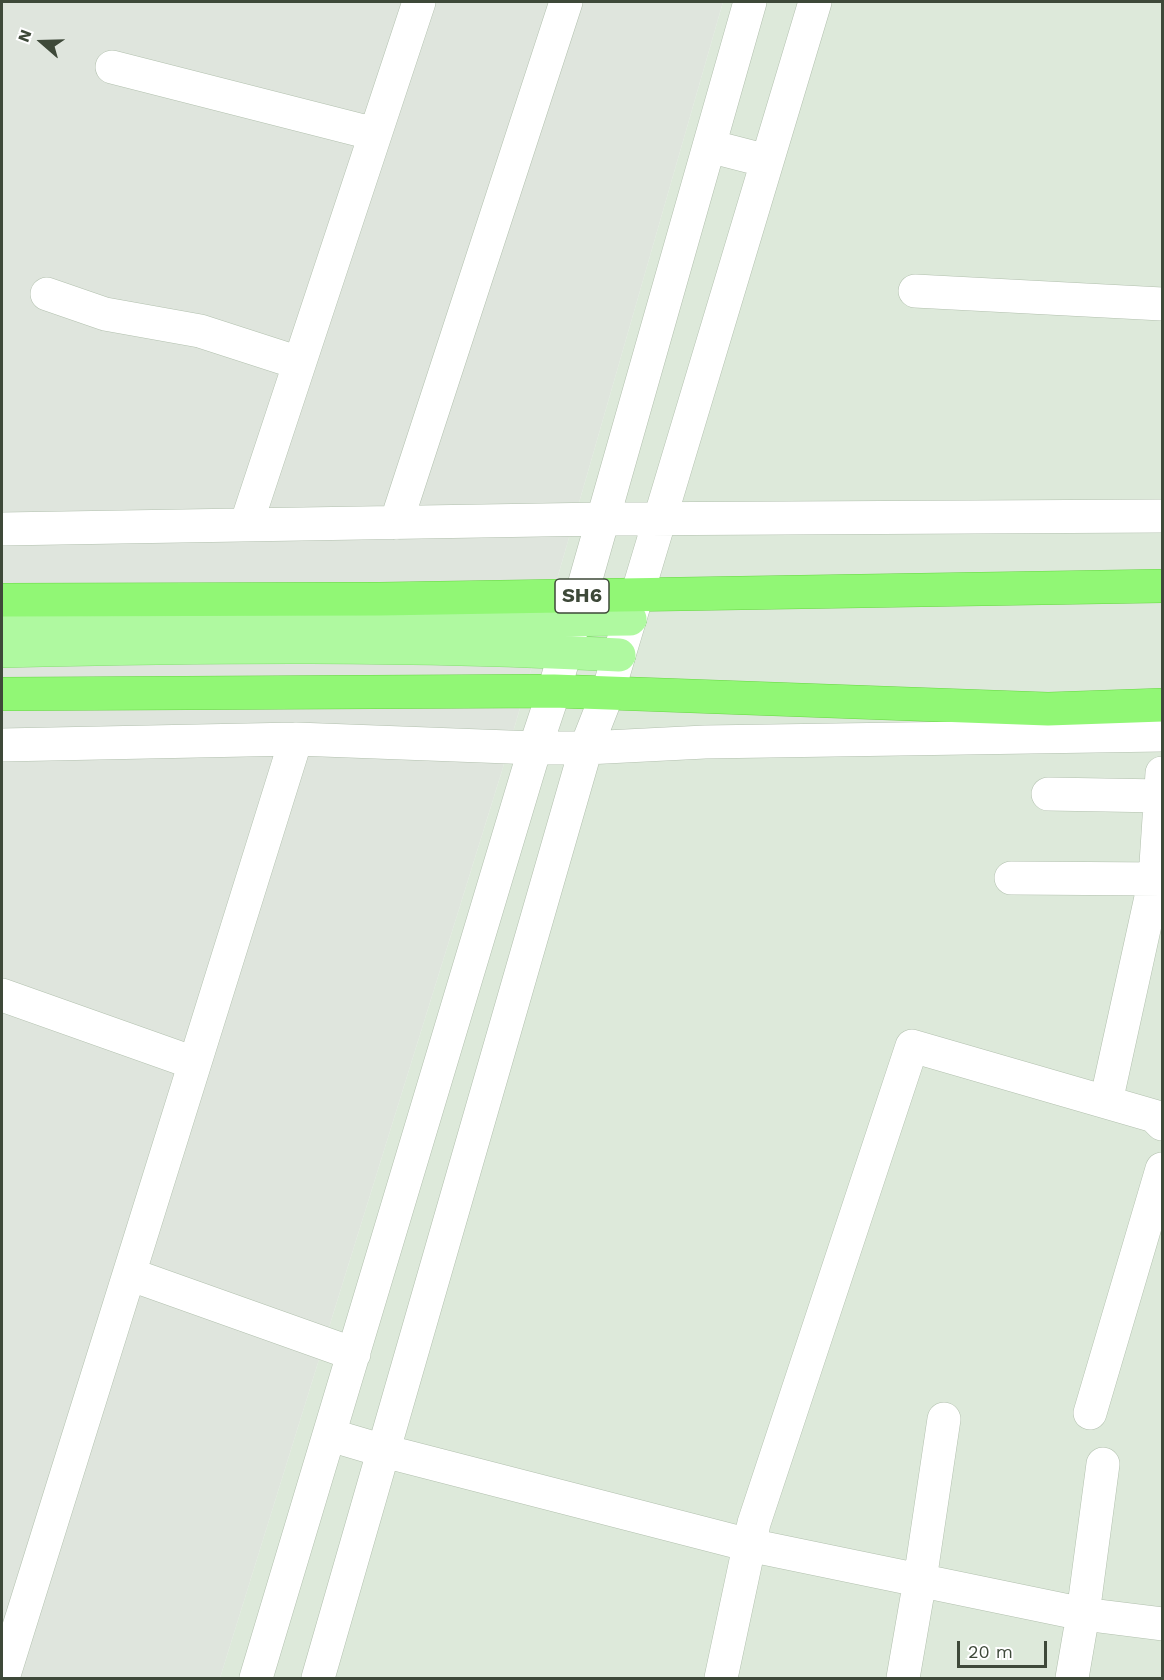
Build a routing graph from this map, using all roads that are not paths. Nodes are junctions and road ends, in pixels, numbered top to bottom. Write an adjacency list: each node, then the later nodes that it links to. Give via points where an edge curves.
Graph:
1 (419, 2): 6 (street)
2 (566, 2): 16 (street)
3 (750, 2): 7 (street)
4 (814, 2): 8 (street)
5 (112, 67): 6 (street)
6 (375, 135): 12 (street)
7 (709, 146): 8 (street); 14 (street)
8 (767, 161): 15 (street)
9 (915, 291): 11 (street)
10 (47, 294): 12 (street, via 105,314 200,331)
11 (1162, 304)
12 (299, 363): 17 (street)
13 (1162, 516): 15 (street)
14 (602, 519): 15 (street); 16 (street); 22 (street)
15 (660, 519): 21 (street)
16 (396, 523): 17 (street)
17 (246, 525): 18 (street)
18 (2, 530)
19 (1162, 586): 21 (highway, SH6)
20 (2, 600): 22 (highway, SH6)
21 (633, 607): 22 (highway, SH6); 26 (street)
22 (577, 608): 23 (main road); 25 (street)
23 (2, 626)
24 (2, 651): 25 (main road, via 170,647)
25 (565, 652): 26 (main road); 27 (street)
26 (620, 655): 28 (street)
27 (554, 691): 28 (highway); 29 (highway); 34 (street)
28 (608, 692): 30 (highway, via 1048,710); 35 (street)
29 (2, 694)
30 (1162, 705)
31 (1162, 735): 35 (street, via 705,742)
32 (296, 739): 33 (street); 34 (street); 41 (street)
33 (2, 746)
34 (535, 748): 35 (street); 46 (street)
35 (586, 748): 50 (street)
36 (1162, 788): 37 (street); 39 (street)
37 (1048, 794)
38 (1011, 878): 39 (street)
39 (1159, 879): 42 (street)
40 (2, 995): 41 (street)
41 (194, 1064): 45 (street)
42 (1106, 1102): 43 (street, via 1154,1116); 52 (street, via 912,1046)
43 (1162, 1124)
44 (1162, 1168): 47 (street)
45 (129, 1274): 46 (street); 56 (street)
46 (354, 1354): 49 (street)
47 (1090, 1413)
48 (944, 1419): 53 (street)
49 (330, 1435): 50 (street); 57 (street)
50 (384, 1451): 52 (street); 58 (street)
51 (1102, 1464): 54 (street)
52 (749, 1545): 53 (street); 59 (street)
53 (920, 1580): 54 (street); 60 (street)
54 (1083, 1614): 55 (street); 61 (street)
55 (1162, 1624)
56 (3, 1678)
57 (256, 1678)
58 (318, 1678)
59 (721, 1678)
60 (903, 1678)
61 (1072, 1678)

